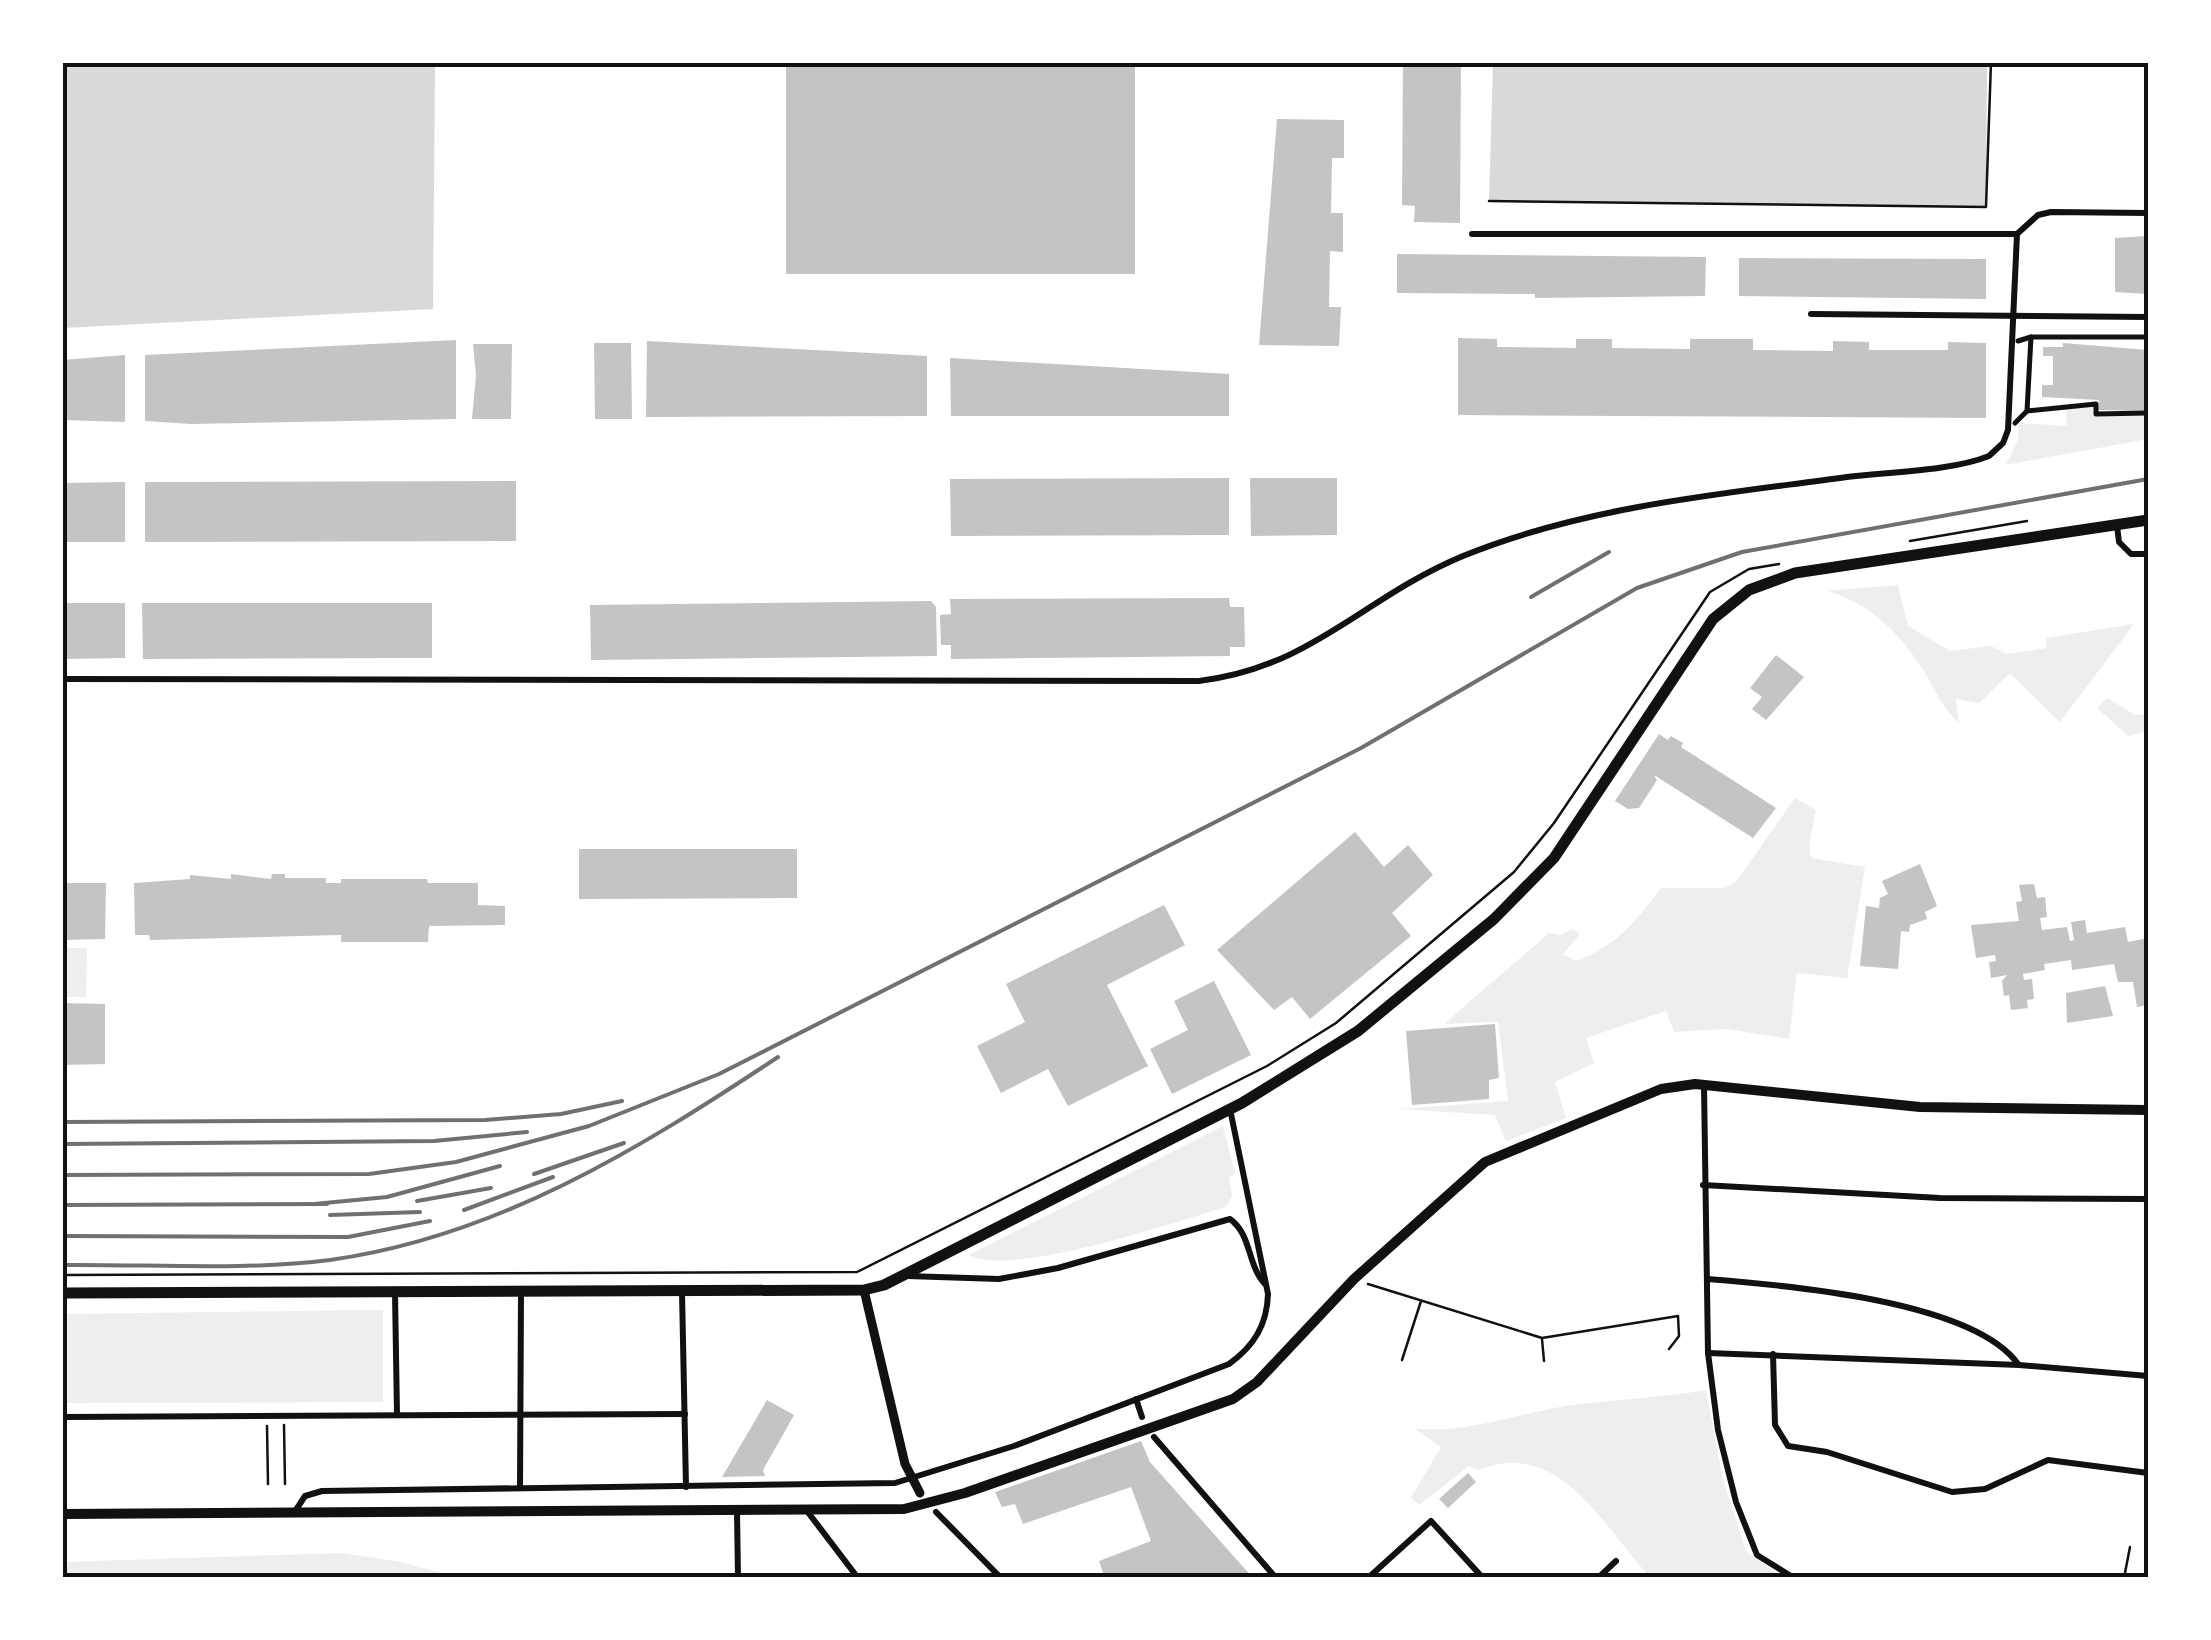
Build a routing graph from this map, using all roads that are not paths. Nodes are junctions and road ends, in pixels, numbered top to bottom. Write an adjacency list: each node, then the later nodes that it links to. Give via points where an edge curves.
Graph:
1 (2148, 213): 3 (street, via 2038,214)
2 (1472, 234): 3 (street)
3 (2017, 234): 5 (street)
4 (1811, 314): 5 (street)
5 (2012, 316): 6 (street); 16 (street, via 2008,430 1989,456 1629,506 1563,522 1415,577 1312,646 1231,677)
6 (2148, 317)
7 (2031, 337): 8 (street); 9 (street); 10 (street)
8 (2148, 337)
9 (2018, 341)
10 (2028, 411): 11 (street, via 2096,404 2096,414); 12 (street)
11 (2148, 413)
12 (2015, 424)
13 (2148, 520): 14 (main road)
14 (2117, 525): 15 (street, via 2131,554); 18 (main road, via 1795,573 1736,598 1702,632 1580,824 1528,887 1358,1031)
15 (2148, 554)
16 (62, 678)
17 (1704, 1084): 19 (main road, via 1885,1105); 20 (street); 47 (main road, via 1661,1090 1485,1162 1233,1398 938,1501 891,1510)
18 (1230, 1109): 22 (main road); 24 (street)
19 (2148, 1110)
20 (1703, 1185): 21 (street, via 1940,1198); 23 (street)
21 (2148, 1199)
22 (905, 1276): 24 (street, via 999,1279 1230,1219); 25 (main road)
23 (1707, 1279): 30 (street); 32 (street, via 1845,1294 1917,1312 1988,1336)
24 (1266, 1284): 34 (street, via 1266,1316 1241,1355)
25 (864, 1290): 26 (main road); 42 (street)
26 (682, 1291): 28 (main road); 35 (street)
27 (395, 1292): 28 (main road); 29 (main road); 37 (street)
28 (521, 1292): 36 (street)
29 (62, 1294)
30 (1708, 1352): 31 (street); 59 (street, via 1718,1430 1741,1516 1757,1555)
31 (1773, 1354): 32 (street); 41 (street, via 1775,1426 1788,1446 1952,1492 1985,1488 2048,1460)
32 (2019, 1365): 33 (street)
33 (2148, 1376)
34 (1136, 1399): 39 (street); 42 (street)
35 (685, 1414): 36 (street); 43 (street)
36 (520, 1415): 37 (street); 44 (street)
37 (397, 1416): 38 (street)
38 (62, 1417)
39 (1142, 1417)
40 (1154, 1437): 55 (street)
41 (2148, 1473)
42 (911, 1478): 43 (street, via 873,1485); 45 (street)
43 (686, 1487): 44 (street)
44 (520, 1488): 50 (street, via 317,1491 299,1501)
45 (920, 1493)
46 (737, 1511): 47 (main road); 50 (main road); 52 (street)
47 (807, 1511): 53 (street)
48 (936, 1512): 54 (street)
49 (62, 1514): 50 (main road)
50 (294, 1514)
51 (1616, 1561): 58 (street)
52 (736, 1577)
53 (858, 1578)
54 (1001, 1578)
55 (1276, 1578)
56 (1368, 1578): 57 (street, via 1431,1521)
57 (1483, 1578)
58 (1598, 1578)
59 (1794, 1578)

